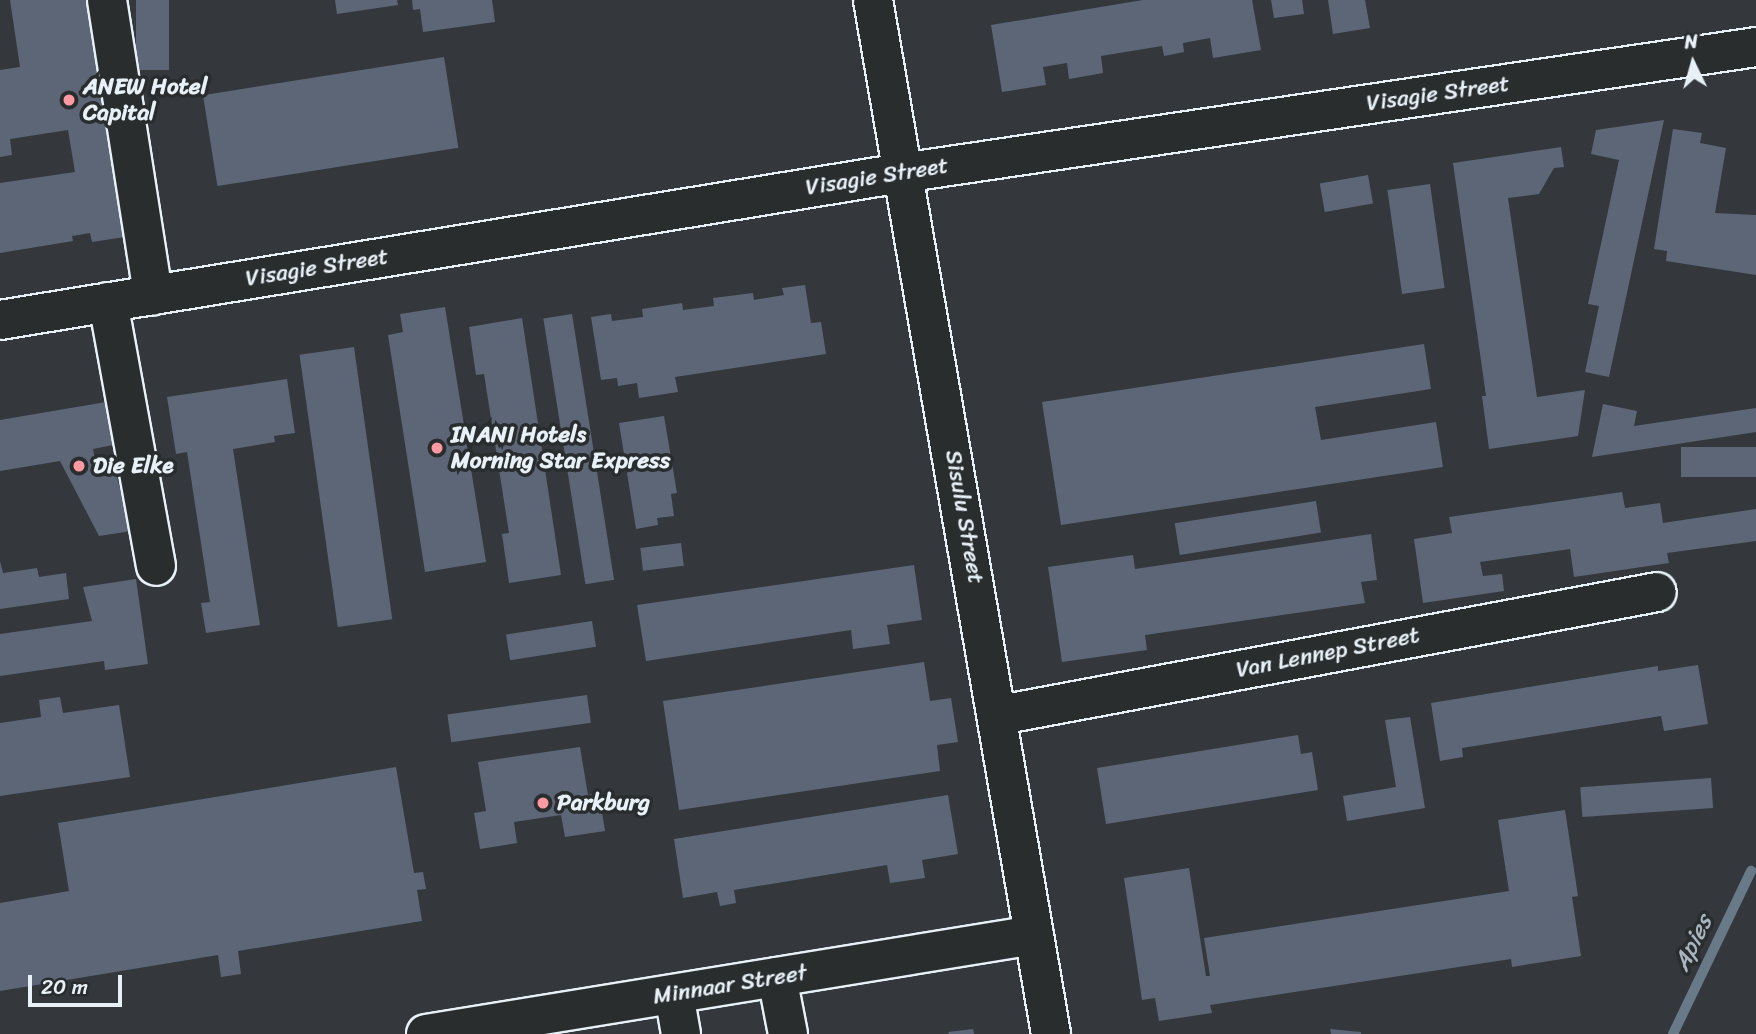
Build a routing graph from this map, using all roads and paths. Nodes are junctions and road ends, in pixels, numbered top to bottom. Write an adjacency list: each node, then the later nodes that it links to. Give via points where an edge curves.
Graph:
1 (107, 0): 5 (street)
2 (873, 0): 4 (street, Sisulu Street)
3 (1756, 47): 4 (street, Visagie Street)
4 (902, 173): 5 (street, Visagie Street); 10 (street, Sisulu Street)
5 (153, 295): 6 (street, Visagie Street)
6 (108, 302): 7 (street, Visagie Street); 8 (street)
7 (0, 320)
8 (156, 566)
9 (1657, 592): 10 (street, Van Lennep Street)
10 (1000, 715): 11 (street, Sisulu Street)
11 (1034, 935): 12 (street, Minnaar Street); 17 (street, Sisulu Street)
12 (777, 977): 13 (street, Minnaar Street); 16 (street)
13 (674, 994): 14 (street, Minnaar Street); 15 (street)
14 (426, 1034)
15 (681, 1034)
16 (788, 1034)
17 (1051, 1034)

